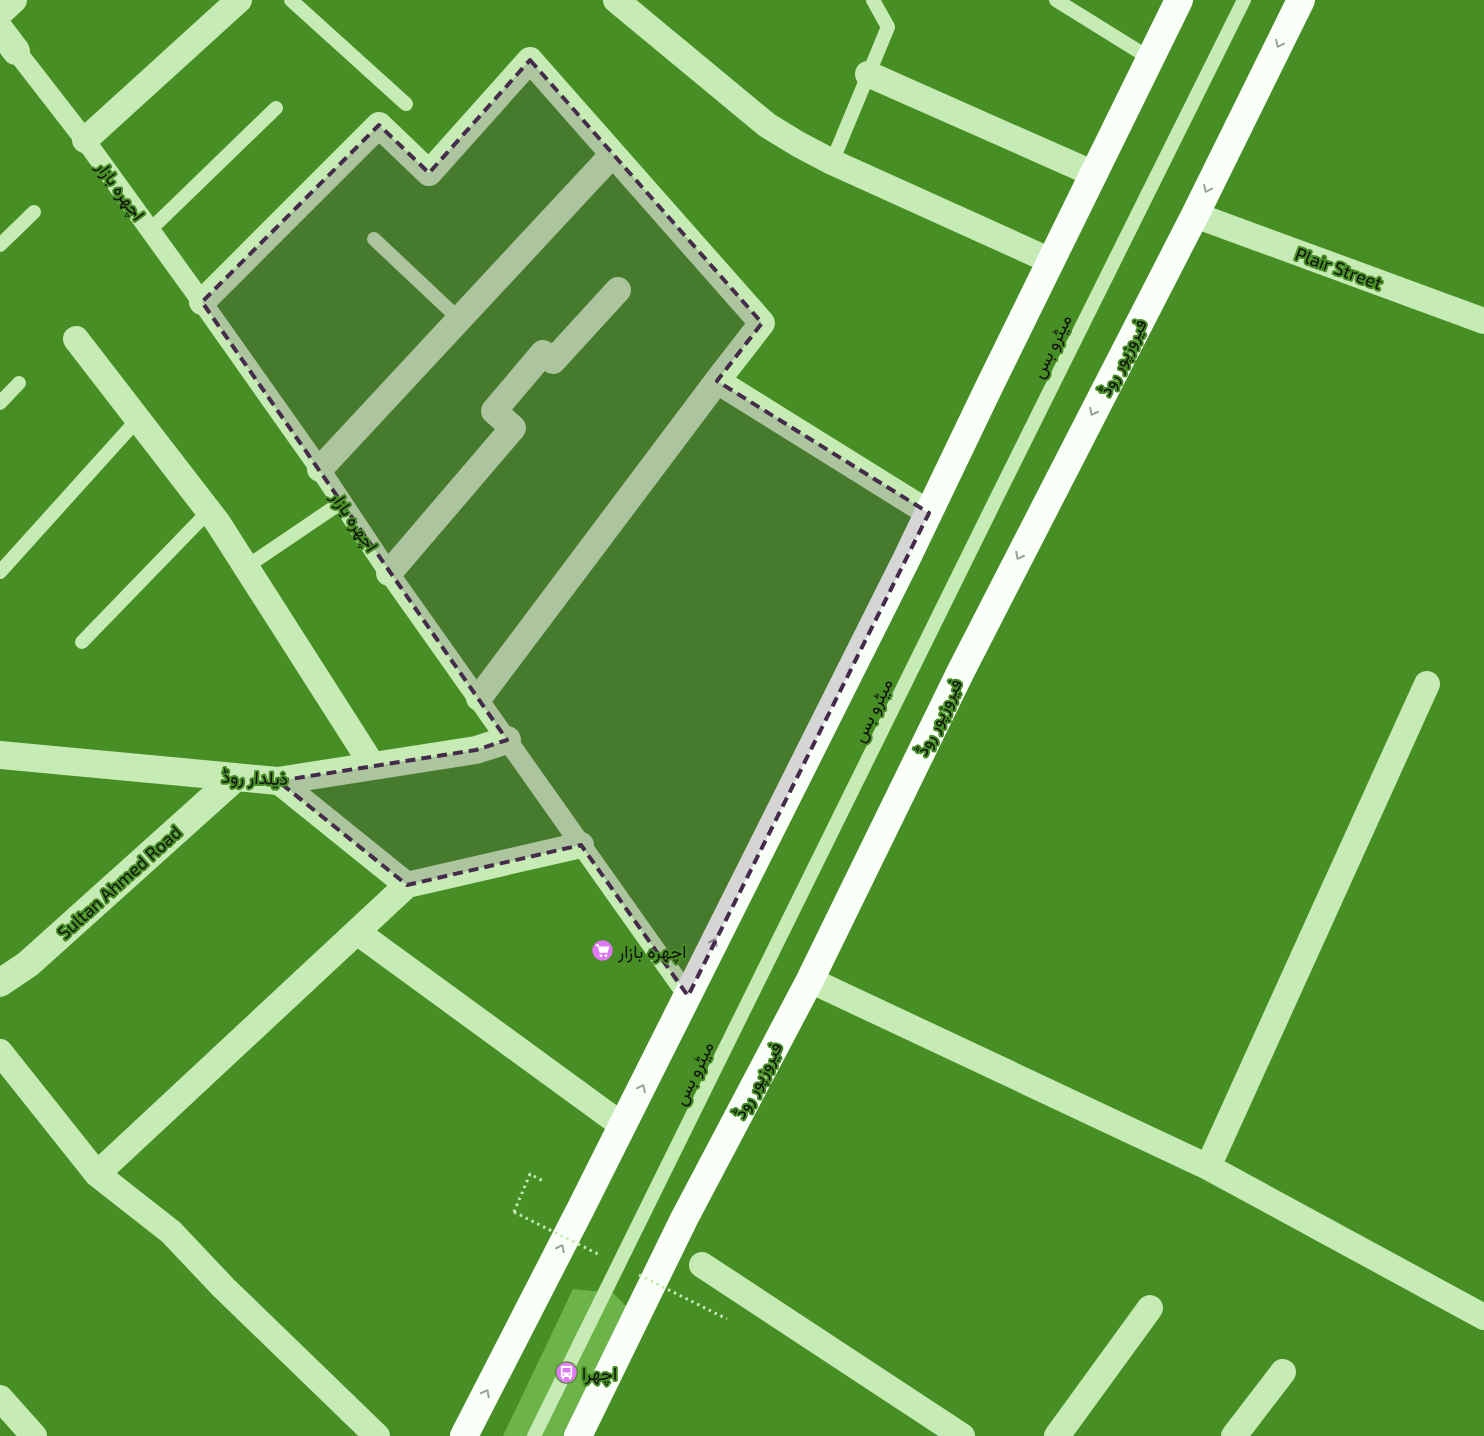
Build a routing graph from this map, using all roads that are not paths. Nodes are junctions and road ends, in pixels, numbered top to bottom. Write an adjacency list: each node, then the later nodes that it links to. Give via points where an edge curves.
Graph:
1 (14, 0): 10 (street)
2 (239, 0): 16 (street)
3 (291, 0): 14 (lane)
4 (873, 0): 13 (lane, via 888,27)
5 (1056, 0): 12 (lane)
6 (1180, 0): 12 (main road)
7 (1244, 0): 68 (lane, میٹرو بس, bridge)
8 (1301, 0): 21 (main road, فیروزپور روڈ, one-way to 21)
9 (632, 5): 18 (street, via 767,125)
10 (0, 13)
11 (8, 41): 16 (street, اچھرہ بازار)
12 (1151, 58): 19 (main road)
13 (868, 74): 18 (lane); 19 (street)
14 (406, 104)
15 (276, 108): 22 (lane)
16 (85, 140): 22 (street, اچھرہ بازار)
17 (612, 154): 27 (street, via 530,60 429,173 380,126); 28 (street); 31 (street, via 762,323)
18 (832, 162): 25 (street)
19 (1094, 174): 25 (main road)
20 (34, 212): 24 (lane)
21 (1195, 215): 29 (street, Plair Street); 53 (main road, فیروزپور روڈ, one-way to 53, via 960,673)
22 (150, 230): 27 (street, اچھرہ بازار)
23 (374, 239): 28 (lane)
24 (0, 245)
25 (1051, 262): 38 (main road)
26 (618, 290): 41 (street, via 553,362 543,353 494,411 513,428)
27 (202, 302): 35 (street, اچھرہ بازار)
28 (459, 319): 35 (street)
29 (1484, 322)
30 (76, 339): 34 (street)
31 (717, 381): 38 (street); 44 (street)
32 (19, 383): 33 (lane)
33 (0, 403)
34 (138, 420): 37 (street); 40 (lane)
35 (320, 469): 36 (street, اچھرہ بازار)
36 (342, 502): 39 (lane); 41 (street, اچھرہ بازار)
37 (209, 512): 39 (street); 42 (lane)
38 (929, 513): 55 (main road, one-way to 38)
39 (246, 567): 47 (street)
40 (0, 572)
41 (389, 573): 44 (street, اچھرہ بازار)
42 (82, 642)
43 (1427, 684): 58 (street)
44 (479, 698): 45 (street, اچھرہ بازار)
45 (508, 740): 47 (street, ذیلدار روڈ, via 476,750); 50 (street, اچھرہ بازار)
46 (0, 755): 48 (street, ذیلدار روڈ)
47 (373, 766): 49 (street, ذیلدار روڈ)
48 (236, 778): 49 (street, ذیلدار روڈ); 54 (street, Sultan Ahmed Road, via 28,964)
49 (278, 781): 51 (street)
50 (581, 845): 51 (street); 55 (street, اچھرہ بازار)
51 (407, 885): 52 (street)
52 (357, 932): 57 (street); 59 (street)
53 (810, 980): 58 (street); 69 (main road, فیروزپور روڈ, via 684,1219)
54 (0, 983)
55 (688, 996): 57 (main road, one-way to 55)
56 (0, 1052): 59 (street)
57 (623, 1126): 67 (main road, one-way to 57)
58 (1208, 1167): 62 (street)
59 (97, 1174): 66 (street, via 171,1232)
60 (702, 1265): 70 (street)
61 (1150, 1308): 71 (street)
62 (1484, 1317)
63 (1283, 1372): 72 (street)
64 (0, 1398): 65 (street)
65 (34, 1436)
66 (377, 1436)
67 (464, 1436)
68 (534, 1436)
69 (578, 1436)
70 (962, 1436)
71 (1056, 1436)
72 (1234, 1436)

